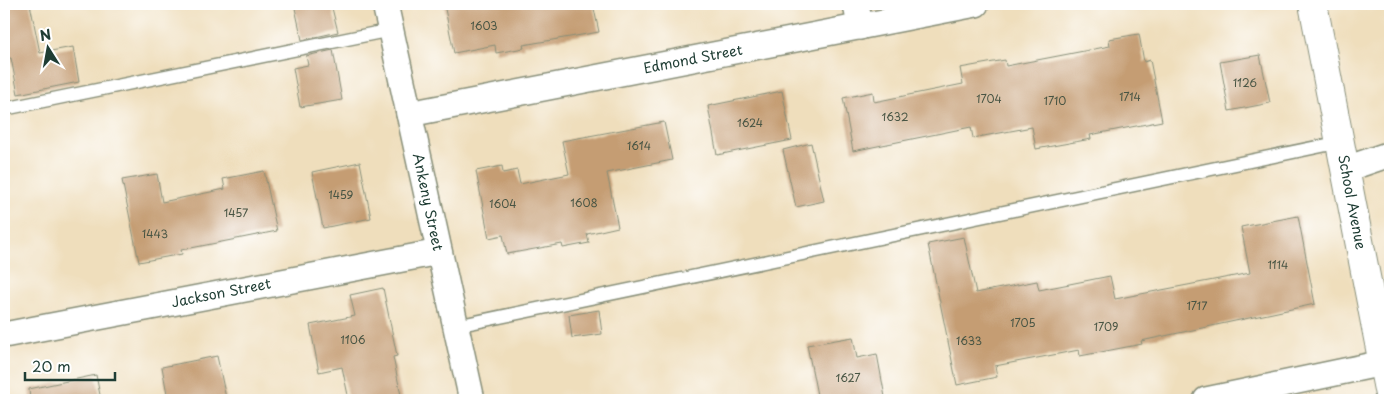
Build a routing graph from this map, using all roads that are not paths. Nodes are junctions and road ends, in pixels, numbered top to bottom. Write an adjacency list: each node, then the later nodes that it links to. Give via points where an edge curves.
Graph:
1 (385, 4): 5 (street, Ankeny Street)
2 (976, 4): 4 (street, Edmond Street)
3 (1313, 4): 8 (main road, School Avenue)
4 (858, 15): 7 (street, Edmond Street)
5 (391, 30): 6 (lane); 7 (street, Ankeny Street)
6 (4, 109)
7 (409, 114): 11 (street, Ankeny Street)
8 (1341, 142): 10 (main road, School Avenue); 12 (lane)
9 (1390, 154): 10 (street)
10 (1346, 169): 14 (main road, School Avenue)
11 (439, 252): 12 (street, Ankeny Street); 13 (street, Jackson Street)
12 (456, 326): 15 (street, Ankeny Street)
13 (4, 335)
14 (1383, 363): 16 (street); 17 (main road, School Avenue)
15 (472, 400)
16 (1206, 400)
17 (1390, 400)

